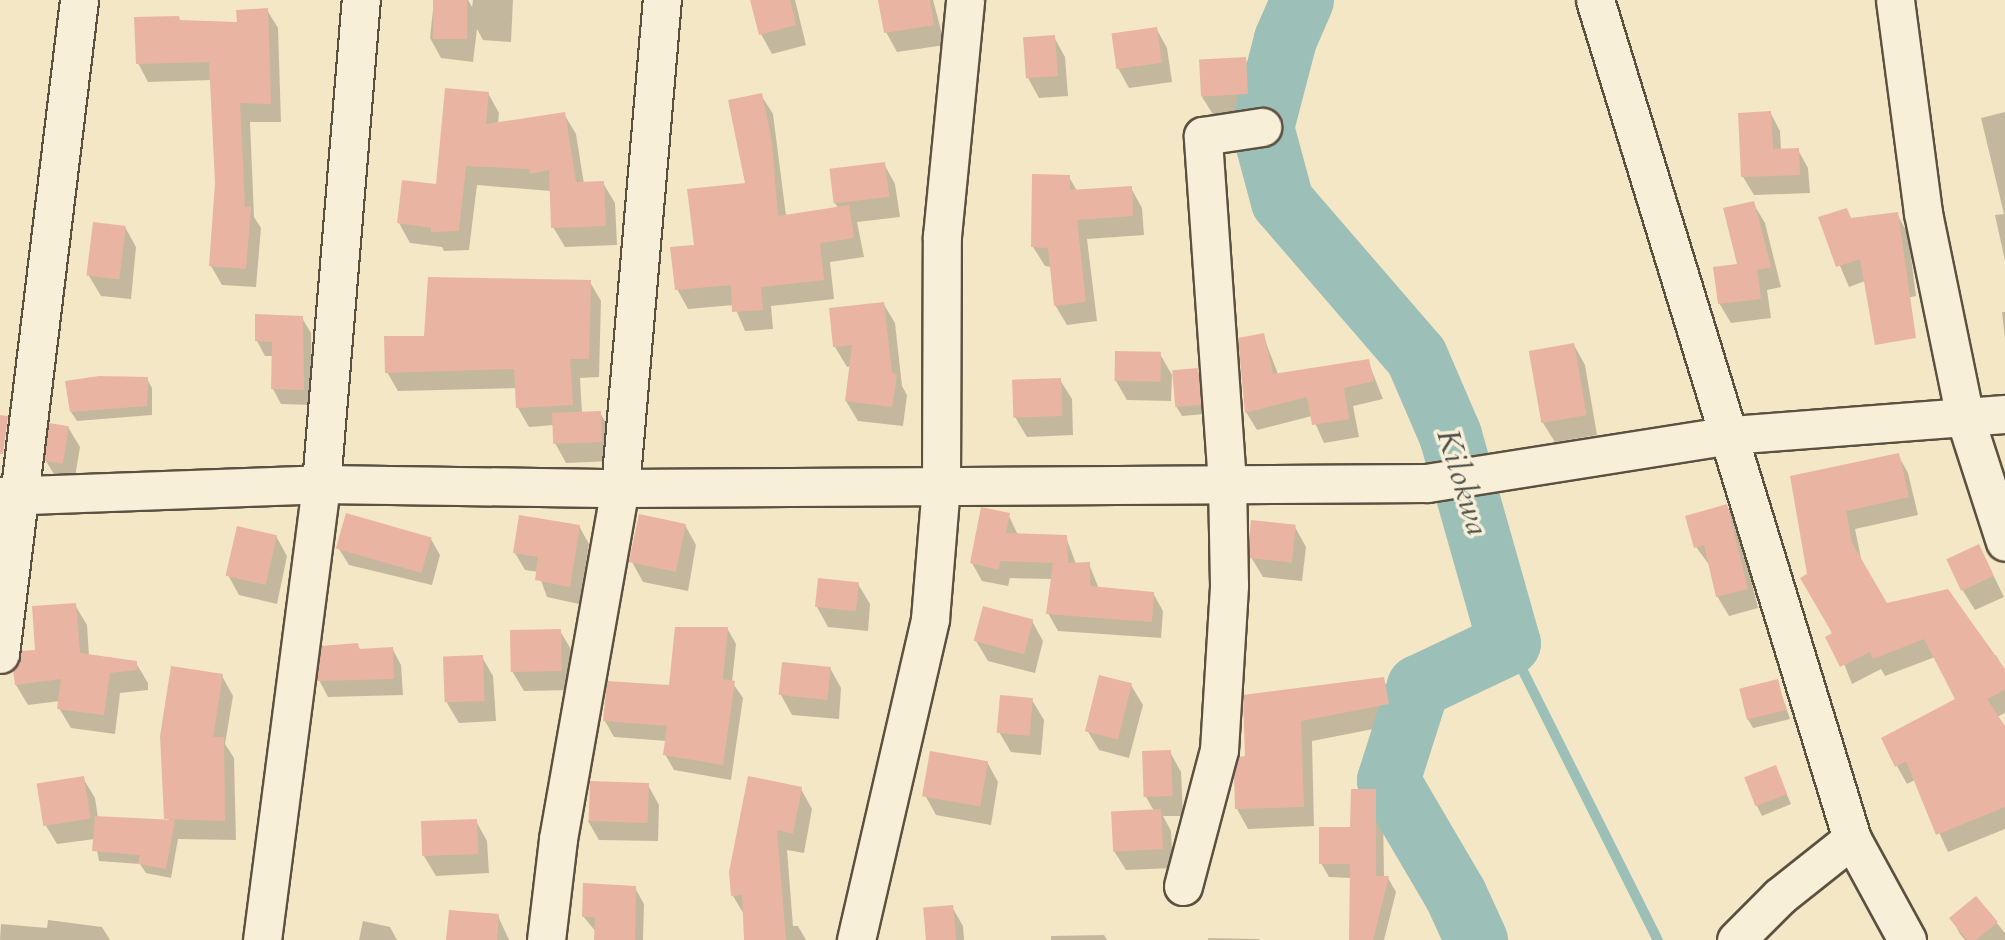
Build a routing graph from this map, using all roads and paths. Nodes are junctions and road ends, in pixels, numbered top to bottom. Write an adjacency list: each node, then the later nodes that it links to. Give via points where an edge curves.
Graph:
1 (79, 0): 15 (street)
2 (361, 0): 12 (street)
3 (662, 0): 14 (street)
4 (965, 0): 13 (street, via 942,236)
5 (1595, 0): 10 (street)
6 (1895, 0): 9 (street, via 1923,213)
7 (1262, 127): 11 (street, via 1203,136)
8 (2005, 414): 9 (street)
9 (1965, 418): 10 (street); 16 (street)
10 (1731, 435): 11 (street, via 1427,483); 18 (street)
11 (1227, 483): 13 (street); 19 (street, via 1229,585 1219,750)
12 (321, 484): 14 (street); 15 (street); 20 (street)
13 (941, 485): 14 (street); 22 (street, via 930,619)
14 (620, 488): 21 (street, via 558,839)
15 (11, 496): 17 (street)
16 (2005, 542)
17 (0, 654)
18 (1852, 839): 23 (street, via 1780,896); 24 (street)
19 (1183, 886)
20 (262, 940)
21 (545, 940)
22 (856, 940)
23 (1737, 940)
24 (1907, 940)

